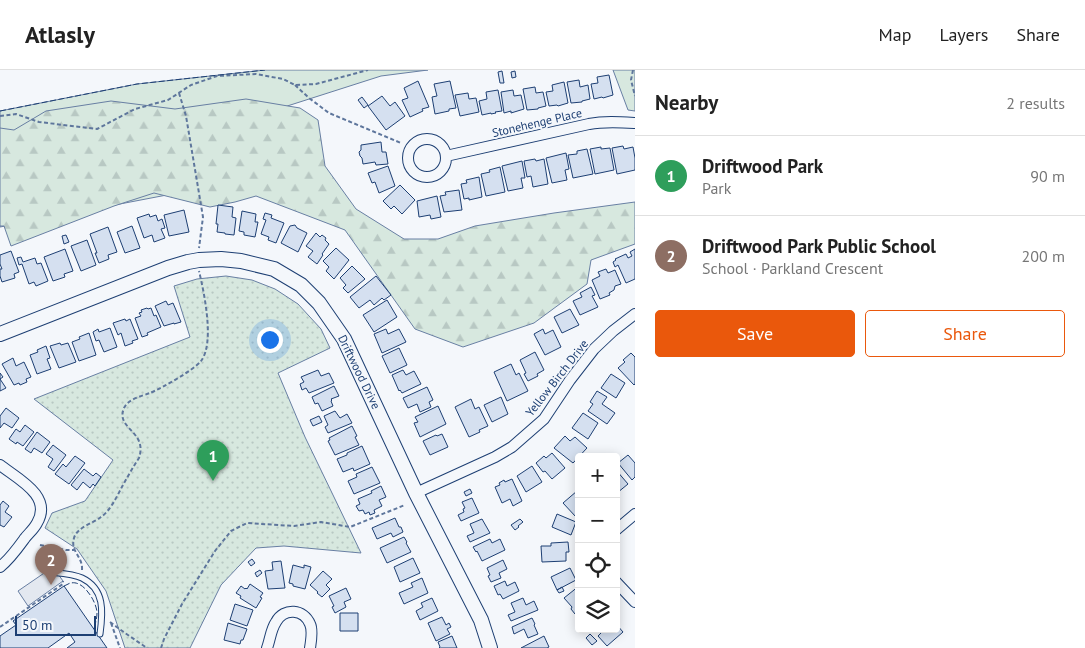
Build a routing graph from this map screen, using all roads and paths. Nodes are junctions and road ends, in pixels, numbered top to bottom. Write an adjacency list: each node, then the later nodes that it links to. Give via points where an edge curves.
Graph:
1 (368, 70): 3 (path, via 316,84)
2 (633, 70): 5 (path, via 631,80)
3 (295, 85): 4 (path, via 283,79 256,74 217,76); 8 (path, via 330,113)
4 (179, 93): 6 (path, via 168,100 135,109 97,129 39,122 16,114); 10 (path, via 204,217)
5 (635, 96)
6 (0, 116)
7 (635, 123): 9 (street, Stonehenge Place, via 588,124)
8 (401, 143)
9 (446, 156)
10 (199, 248)
11 (199, 271): 20 (path, via 208,330 206,354 194,367 125,406 124,422 137,436 141,452 102,517 76,533)
12 (635, 314): 15 (street, Yellow Birch Drive, via 594,349 544,419 512,447)
13 (0, 334): 15 (street, Driftwood Drive, via 188,262 241,260 274,269 301,285 344,339)
14 (0, 465): 21 (street, via 33,491 42,510 38,523)
15 (416, 493): 36 (street, Driftwood Drive, via 481,620)
16 (405, 504): 33 (path, via 350,527 321,522 294,526 248,523 231,531 182,604)
17 (635, 514): 18 (street)
18 (620, 527)
19 (40, 545): 20 (path)
20 (74, 550): 24 (path, via 82,565)
21 (0, 567)
22 (50, 572): 23 (lane)
23 (62, 574): 24 (lane); 29 (path, via 63,584)
24 (81, 577): 27 (lane, via 94,587 102,601)
25 (620, 586): 26 (street)
26 (635, 602)
27 (103, 617): 28 (path); 30 (lane)
28 (111, 623): 31 (path); 32 (path)
29 (0, 627)
30 (100, 634)
31 (120, 648)
32 (147, 648)
33 (162, 648)
34 (267, 648): 35 (street, via 276,621 284,613 296,611 311,625)
35 (310, 648)
36 (490, 648)

